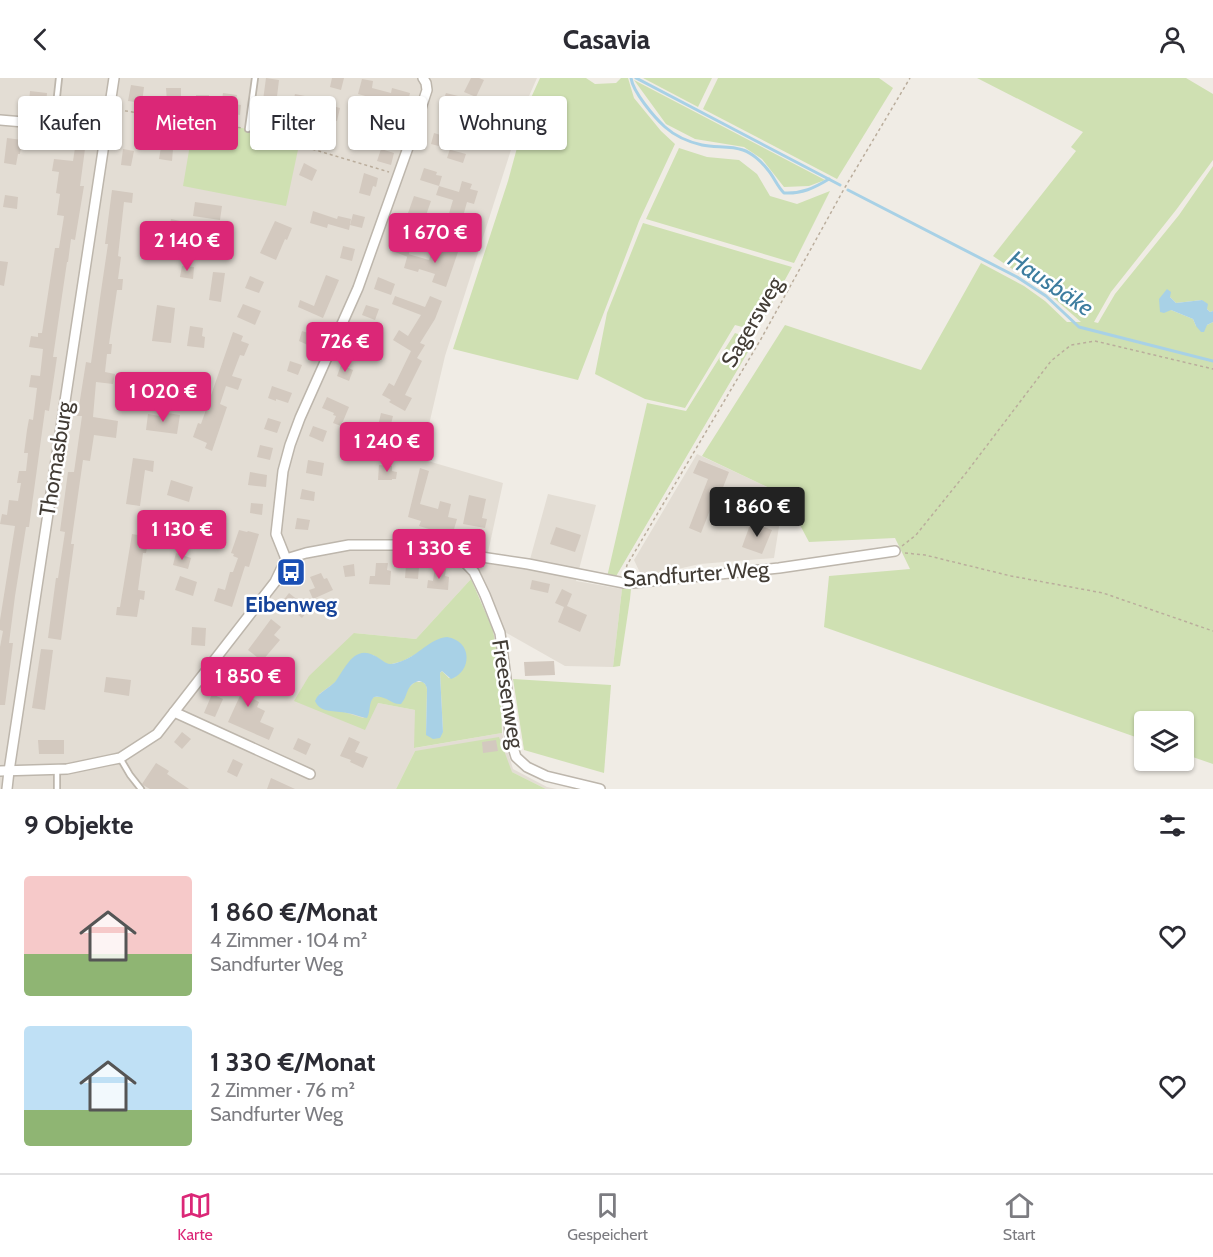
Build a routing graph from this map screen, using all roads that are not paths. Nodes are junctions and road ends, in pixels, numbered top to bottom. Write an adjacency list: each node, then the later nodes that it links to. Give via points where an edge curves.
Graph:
1 (59, 78): 5 (lane)
2 (114, 78): 6 (street, Thomasburg)
3 (255, 78): 9 (lane)
4 (423, 78): 13 (street, via 427,90 358,288 290,445 276,534)
5 (57, 96)
6 (111, 96)
7 (0, 120): 8 (street)
8 (18, 121)
9 (248, 129)
10 (103, 150): 17 (street, Thomasburg)
11 (895, 551): 12 (street, Sandfurter Weg, via 624,583)
12 (456, 553): 13 (street, Sandfurter Weg, via 401,545 349,545); 22 (street, Freesenweg, via 474,572 500,633 510,737 516,757 546,776)
13 (286, 559): 14 (street, via 275,582)
14 (174, 712): 15 (street, via 157,734); 18 (street)
15 (120, 758): 16 (street); 21 (lane)
16 (57, 770): 17 (street); 20 (lane)
17 (4, 771): 19 (street, Thomasburg)
18 (310, 774)
19 (7, 789)
20 (57, 789)
21 (141, 789)
22 (600, 789)

